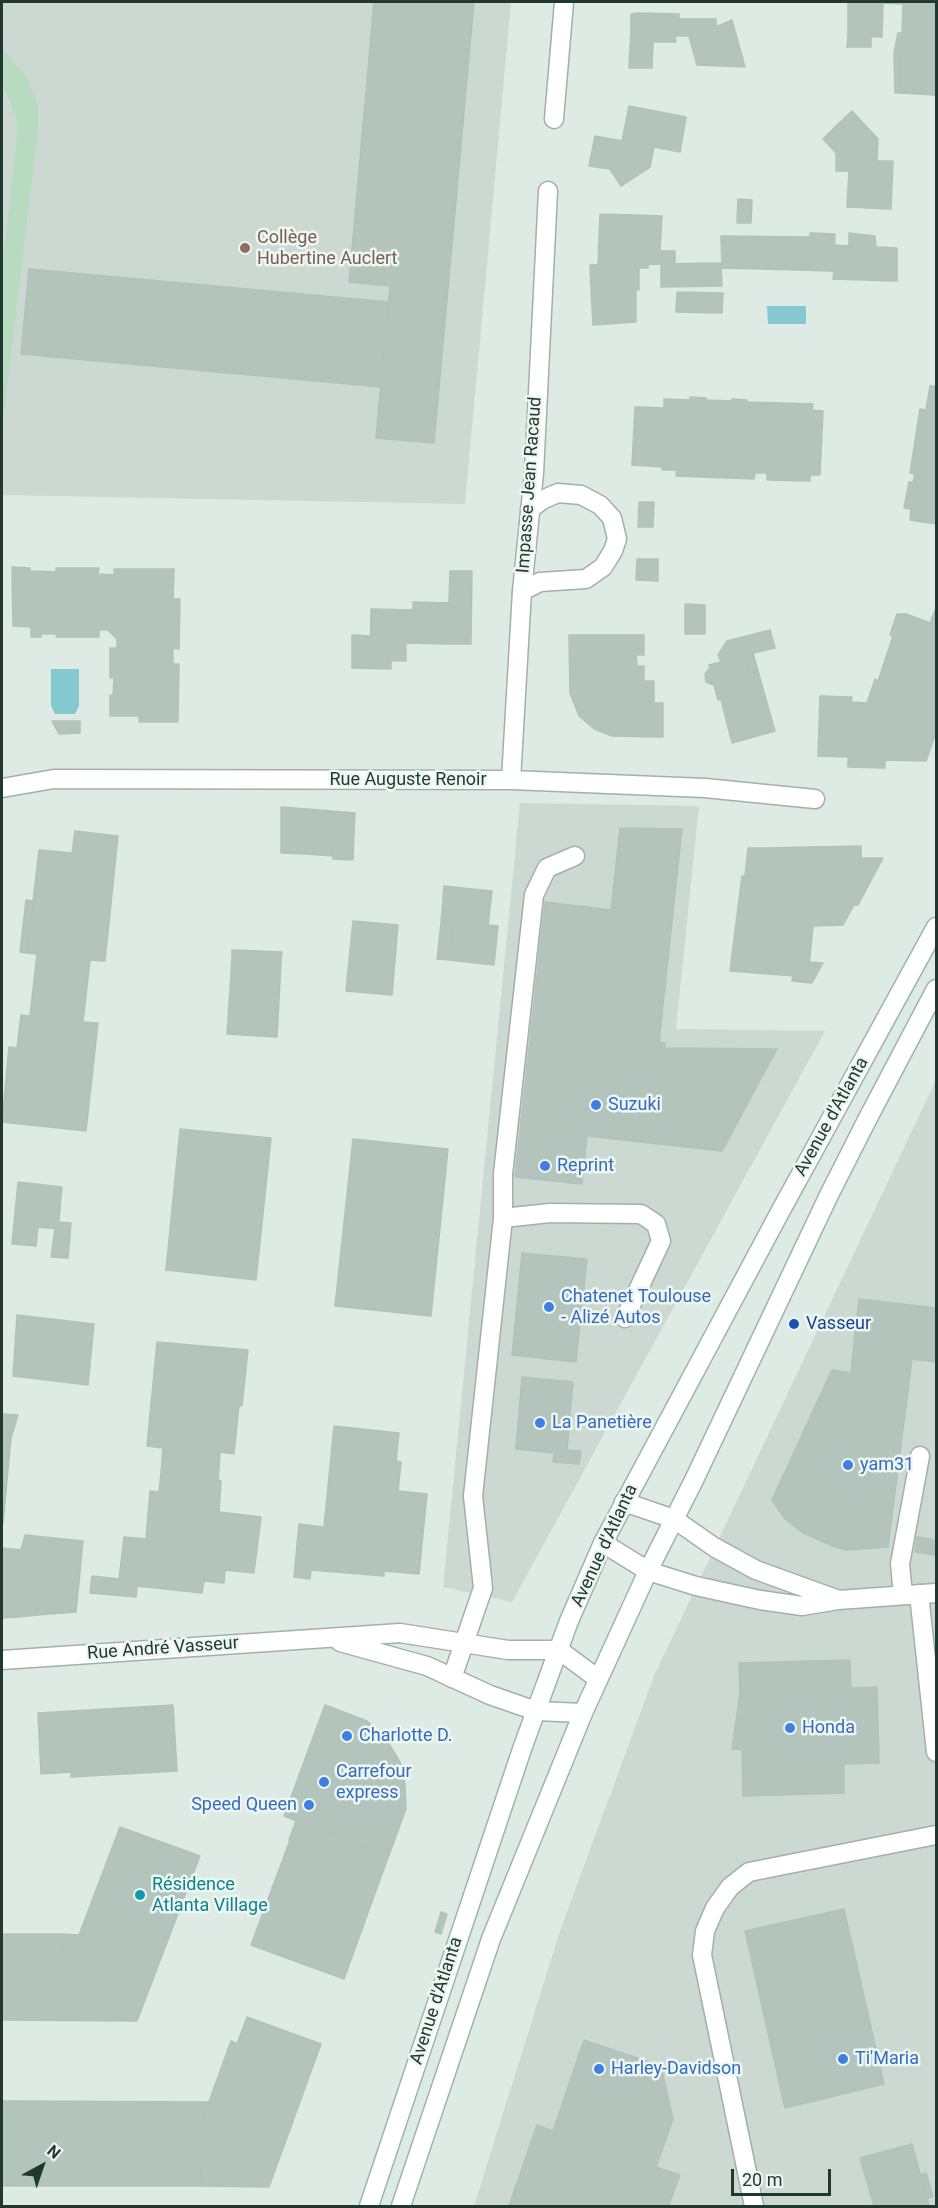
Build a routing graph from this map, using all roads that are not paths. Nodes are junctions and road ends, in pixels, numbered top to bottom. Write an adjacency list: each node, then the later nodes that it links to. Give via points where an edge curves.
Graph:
1 (564, 2): 2 (street)
2 (554, 119)
3 (548, 191): 4 (street, Impasse Jean Racaud)
4 (530, 509): 5 (street, Impasse Jean Racaud); 5 (street, via 558,493 581,495 600,505 612,518 617,539 603,567 586,579 540,582)
5 (522, 591): 6 (street, Impasse Jean Racaud)
6 (511, 780): 7 (street, Rue Auguste Renoir, via 54,779); 8 (street, Rue Auguste Renoir, via 705,788)
7 (2, 788)
8 (815, 799)
9 (575, 856): 12 (street, via 547,868 534,895 503,1173)
10 (936, 927): 15 (street, Avenue d'Atlanta)
11 (936, 989): 16 (street, Avenue d'Atlanta, via 829,1195)
12 (503, 1218): 13 (street, via 550,1213 641,1214 656,1224 661,1241); 22 (street, via 473,1496 483,1588)
13 (625, 1318)
14 (920, 1456): 19 (street, via 900,1563)
15 (624, 1502): 16 (street); 17 (street, Avenue d'Atlanta)
16 (674, 1519): 18 (street, Avenue d'Atlanta); 20 (street, via 756,1570)
17 (603, 1543): 18 (street); 23 (street, Avenue d'Atlanta)
18 (648, 1571): 20 (street, via 770,1602 802,1606); 26 (street, Avenue d'Atlanta)
19 (919, 1594): 20 (street); 29 (street)
20 (838, 1600)
21 (324, 1637): 22 (street, Rue André Vasseur, via 400,1633); 24 (street, Rue André Vasseur); 25 (street, Rue André Vasseur, via 427,1666)
22 (466, 1642): 23 (street, Rue André Vasseur, via 508,1650); 25 (street)
23 (559, 1650): 26 (street); 27 (street, Avenue d'Atlanta)
24 (2, 1660)
25 (452, 1678): 27 (street, Rue André Vasseur)
26 (598, 1679): 28 (street, Avenue d'Atlanta)
27 (536, 1711): 28 (street, Rue André Vasseur); 31 (street, Avenue d'Atlanta)
28 (583, 1713): 32 (street, Avenue d'Atlanta, via 491,1939)
29 (936, 1752)
30 (936, 1835): 33 (street, via 749,1872 730,1887 715,1908 705,1931 702,1955)
31 (369, 2206)
32 (401, 2206)
33 (754, 2206)

